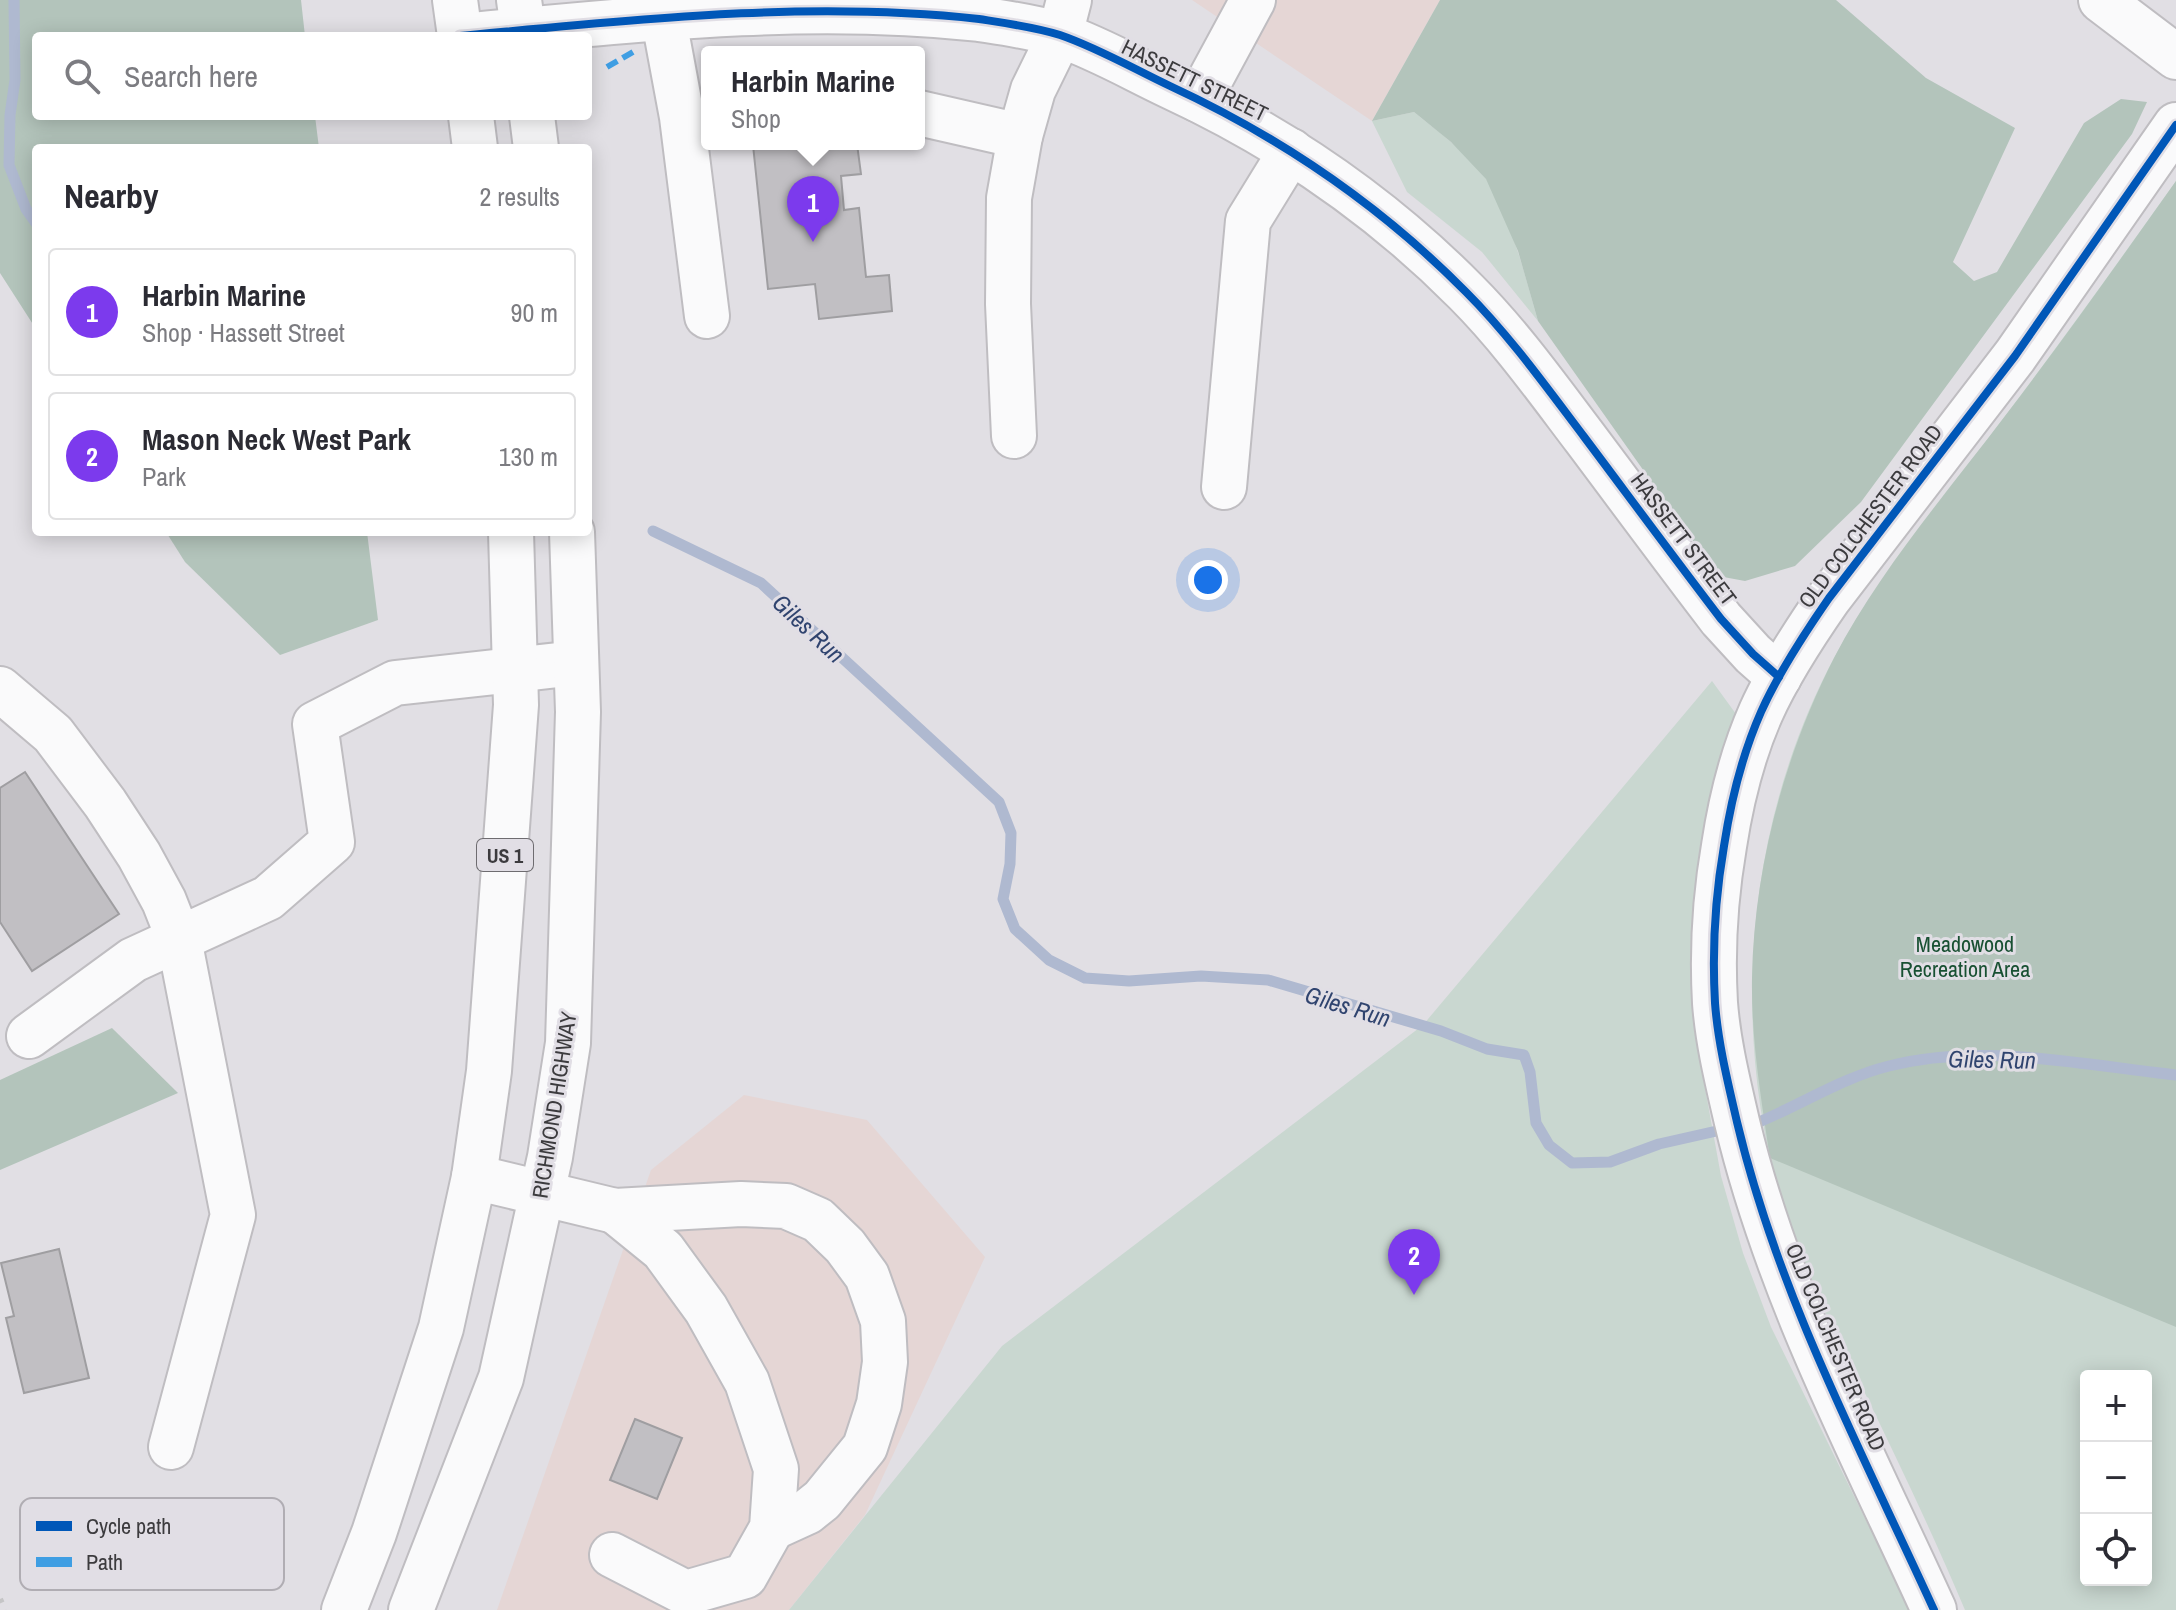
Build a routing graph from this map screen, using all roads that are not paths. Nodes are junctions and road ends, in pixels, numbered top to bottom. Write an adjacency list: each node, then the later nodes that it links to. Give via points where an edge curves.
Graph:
1 (455, 0): 7 (main road)
2 (1253, 0): 10 (main road)
3 (2101, 0): 9 (main road)
4 (663, 15): 5 (main road, HASSETT STREET, via 819,9 979,19); 6 (main road, HASSETT STREET); 12 (main road)
5 (1064, 18): 10 (main road, HASSETT STREET); 16 (main road)
6 (522, 22): 8 (main road, HASSETT STREET)
7 (459, 32)
8 (478, 32)
9 (2176, 57)
10 (1199, 100): 19 (main road, HASSETT STREET)
11 (925, 114): 16 (main road)
12 (694, 115): 20 (main road)
13 (472, 120): 17 (main road)
14 (532, 120): 18 (main road)
15 (2176, 125): 27 (main road, OLD COLCHESTER ROAD, via 2015,356 1829,598)
16 (1020, 136): 21 (main road, via 1009,198)
17 (474, 144)
18 (536, 144)
19 (1291, 151): 22 (main road, via 1248,221); 27 (main road, HASSETT STREET, via 1357,196 1467,293 1521,353 1721,619)
20 (707, 316)
21 (1014, 436)
22 (1224, 487)
23 (511, 536): 26 (main road, US 1)
24 (572, 536): 25 (main road, RICHMOND HIGHWAY)
25 (576, 663): 26 (main road); 32 (main road, RICHMOND HIGHWAY, via 568,1043)
26 (515, 670): 29 (main road, via 395,683 315,724 332,842 268,898); 31 (main road, US 1, via 489,1071)
27 (1779, 677): 39 (main road, OLD COLCHESTER ROAD, via 1747,745 1731,804 1717,891 1715,1005 1748,1168 1795,1308)
28 (0, 689): 29 (main road, via 53,734 105,803 158,889)
29 (179, 939): 30 (main road, via 133,960); 34 (main road, via 233,1215)
30 (29, 1036)
31 (474, 1177): 32 (main road); 37 (main road, US 1, via 441,1328)
32 (542, 1193): 33 (main road); 38 (main road, RICHMOND HIGHWAY, via 501,1378)
33 (615, 1211): 35 (main road, via 663,1250 706,1309 747,1382 776,1469); 35 (main road, via 786,1206 818,1220 867,1276 883,1321 885,1362 865,1447 822,1500)
34 (171, 1447)
35 (772, 1528): 36 (main road, via 745,1576 686,1593)
36 (612, 1555)
37 (344, 1610)
38 (411, 1610)
39 (1934, 1610)

